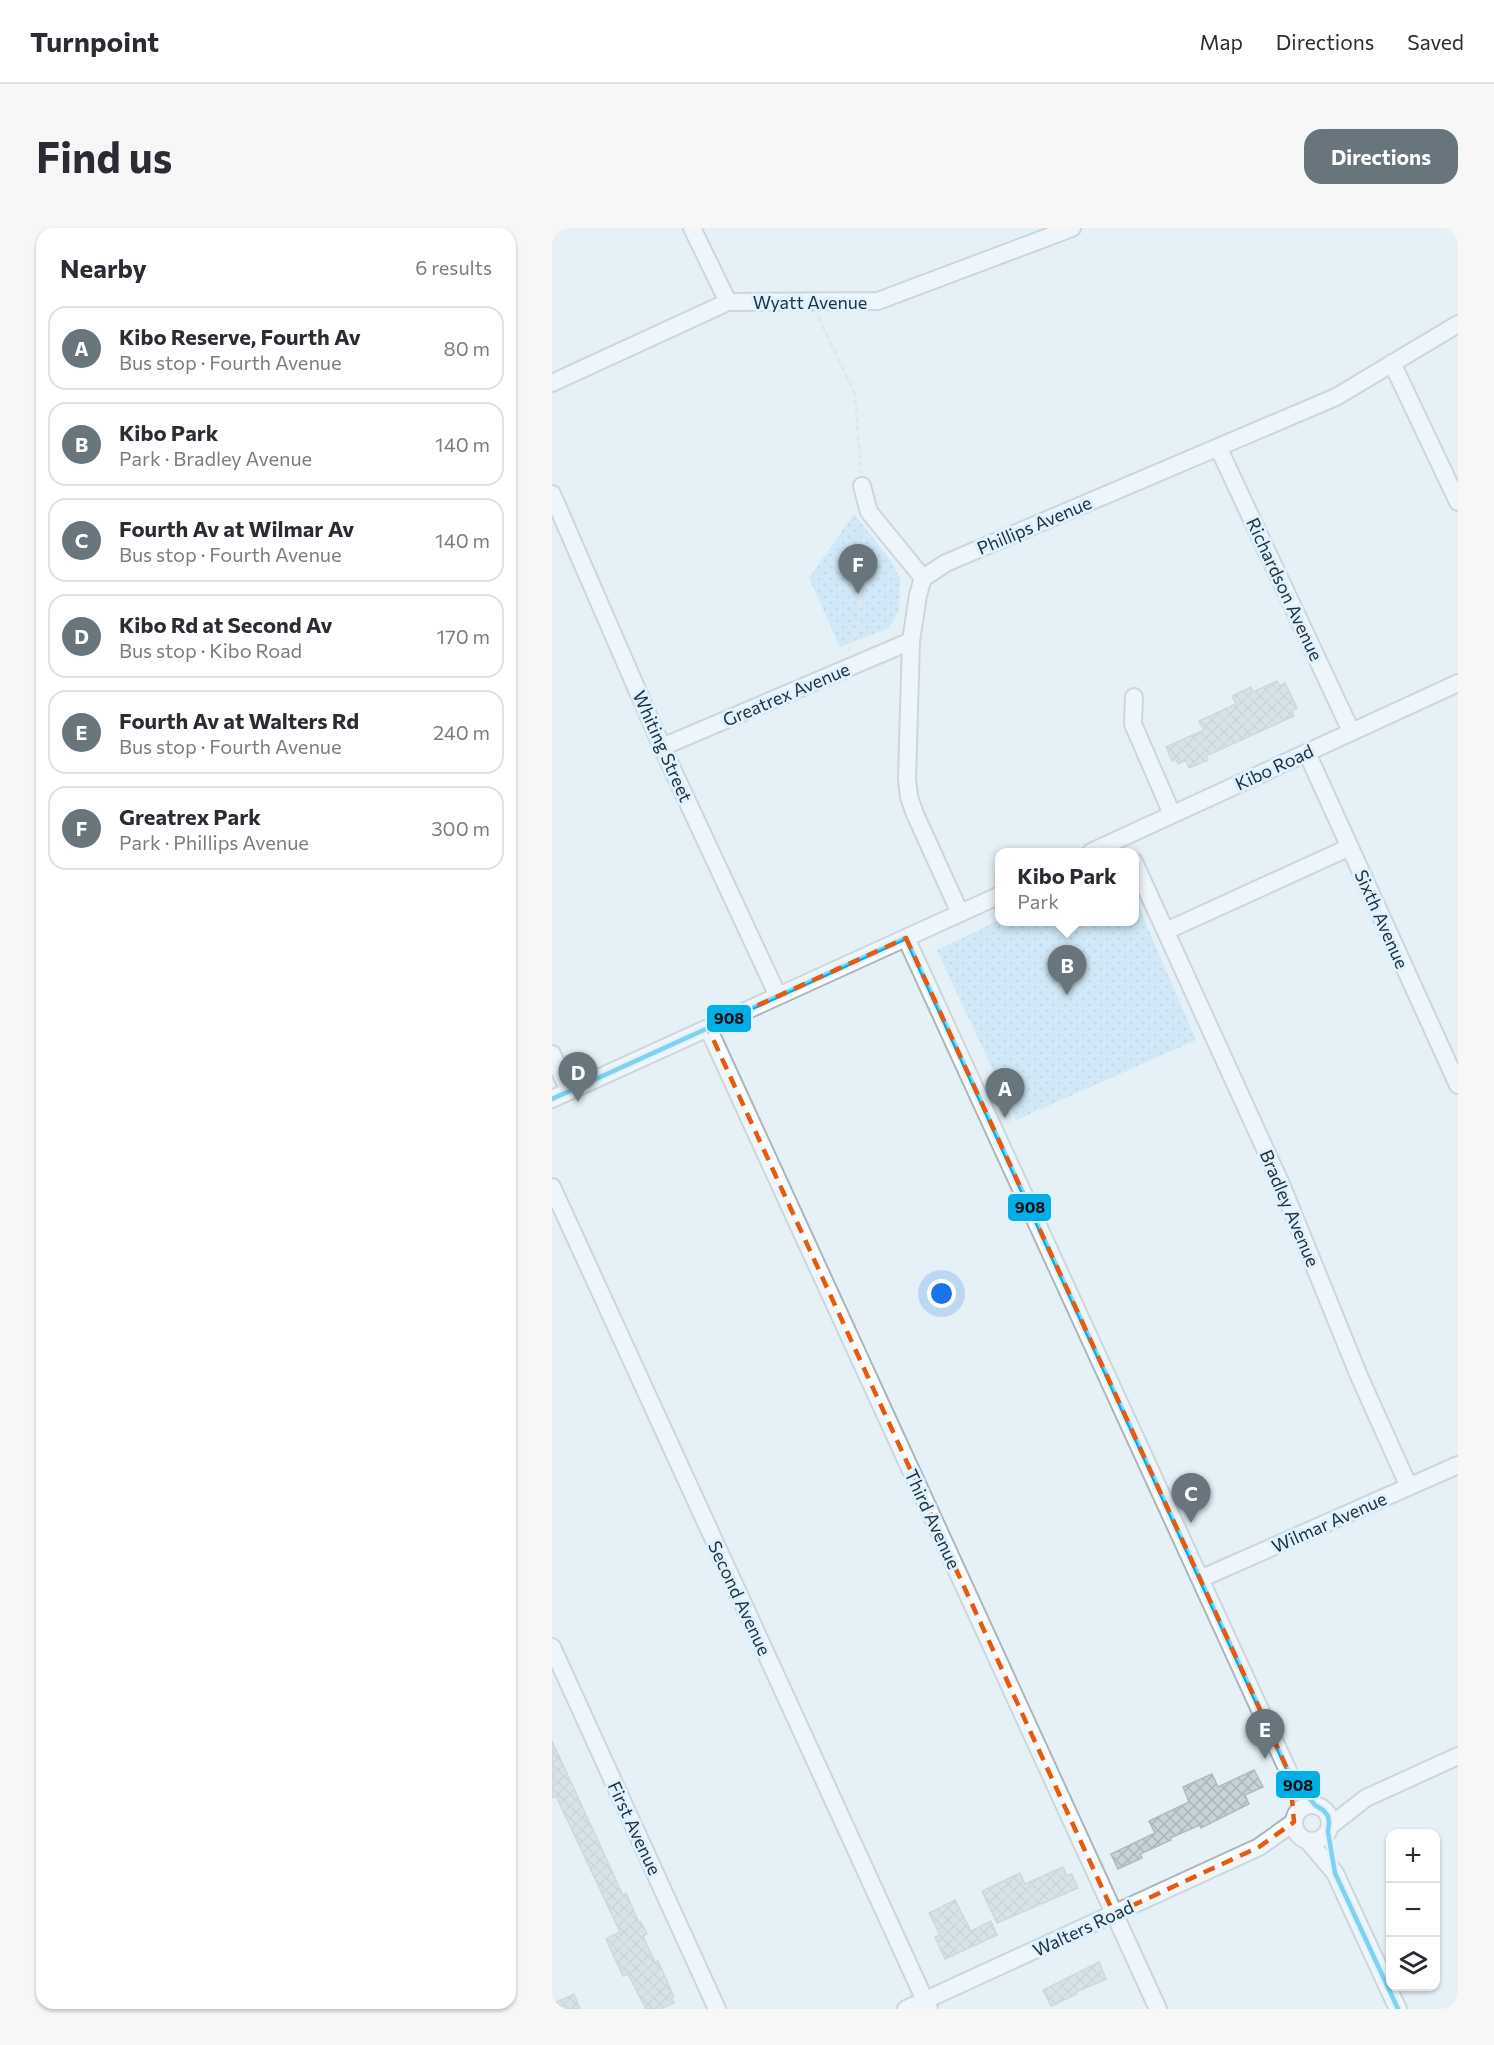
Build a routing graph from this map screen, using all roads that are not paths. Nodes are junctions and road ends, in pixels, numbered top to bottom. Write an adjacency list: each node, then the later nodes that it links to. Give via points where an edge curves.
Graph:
1 (692, 228): 3 (street)
2 (1072, 228): 3 (street, Wyatt Avenue, via 878,301)
3 (728, 302): 6 (street, Wyatt Avenue)
4 (1458, 324): 5 (street, Phillips Avenue)
5 (1392, 363): 7 (street, Phillips Avenue, via 1336,397); 10 (street)
6 (552, 383)
7 (1218, 447): 11 (street, Phillips Avenue, via 946,563); 15 (street, Richardson Avenue)
8 (862, 486): 11 (street, via 868,512)
9 (552, 494): 16 (street, Whiting Street)
10 (1458, 502)
11 (923, 578): 12 (street)
12 (911, 641): 16 (street, Greatrex Avenue); 24 (street, via 909,797)
13 (1458, 683): 15 (street, Kibo Road)
14 (1134, 698): 18 (street, via 1133,724)
15 (1351, 731): 17 (street, Kibo Road)
16 (662, 747): 27 (street, Whiting Street)
17 (1306, 753): 18 (street, Kibo Road); 20 (street, Sixth Avenue)
18 (1172, 814): 19 (street, Kibo Road)
19 (1127, 845): 21 (street, Kibo Road)
20 (1350, 847): 25 (street); 30 (street, Sixth Avenue)
21 (1111, 848)
22 (1139, 873): 25 (street, Bradley Avenue)
23 (995, 897): 24 (street)
24 (960, 913): 26 (street)
25 (1166, 932): 35 (street, Bradley Avenue, via 1281,1184)
26 (906, 938): 27 (street); 36 (street)
27 (778, 996): 28 (street)
28 (708, 1028): 31 (street); 47 (street, Third Avenue)
29 (552, 1053): 31 (street)
30 (1458, 1085)
31 (569, 1091): 32 (street)
32 (552, 1100)
33 (552, 1187): 48 (street, Second Avenue)
34 (1458, 1465): 35 (street, Wilmar Avenue)
35 (1409, 1487): 36 (street, Wilmar Avenue)
36 (1200, 1579): 39 (street)
37 (552, 1647): 49 (street, First Avenue)
38 (1458, 1756): 40 (street)
39 (1290, 1775): 41 (street); 42 (street)
40 (1366, 1798): 41 (street); 43 (street)
41 (1318, 1806): 42 (street, via 1304,1807); 43 (street, via 1329,1815)
42 (1295, 1819): 44 (street, via 1297,1833); 45 (street, Walters Road)
43 (1329, 1829): 44 (street, via 1320,1840); 46 (street)
44 (1306, 1840): 45 (street, Walters Road); 46 (street)
45 (1259, 1847): 47 (street, Walters Road)
46 (1335, 1873): 52 (street)
47 (1114, 1914): 48 (street, Walters Road); 51 (street, Third Avenue)
48 (927, 2005): 50 (street, Walters Road)
49 (717, 2009)
50 (906, 2009)
51 (1158, 2009)
52 (1398, 2009)

